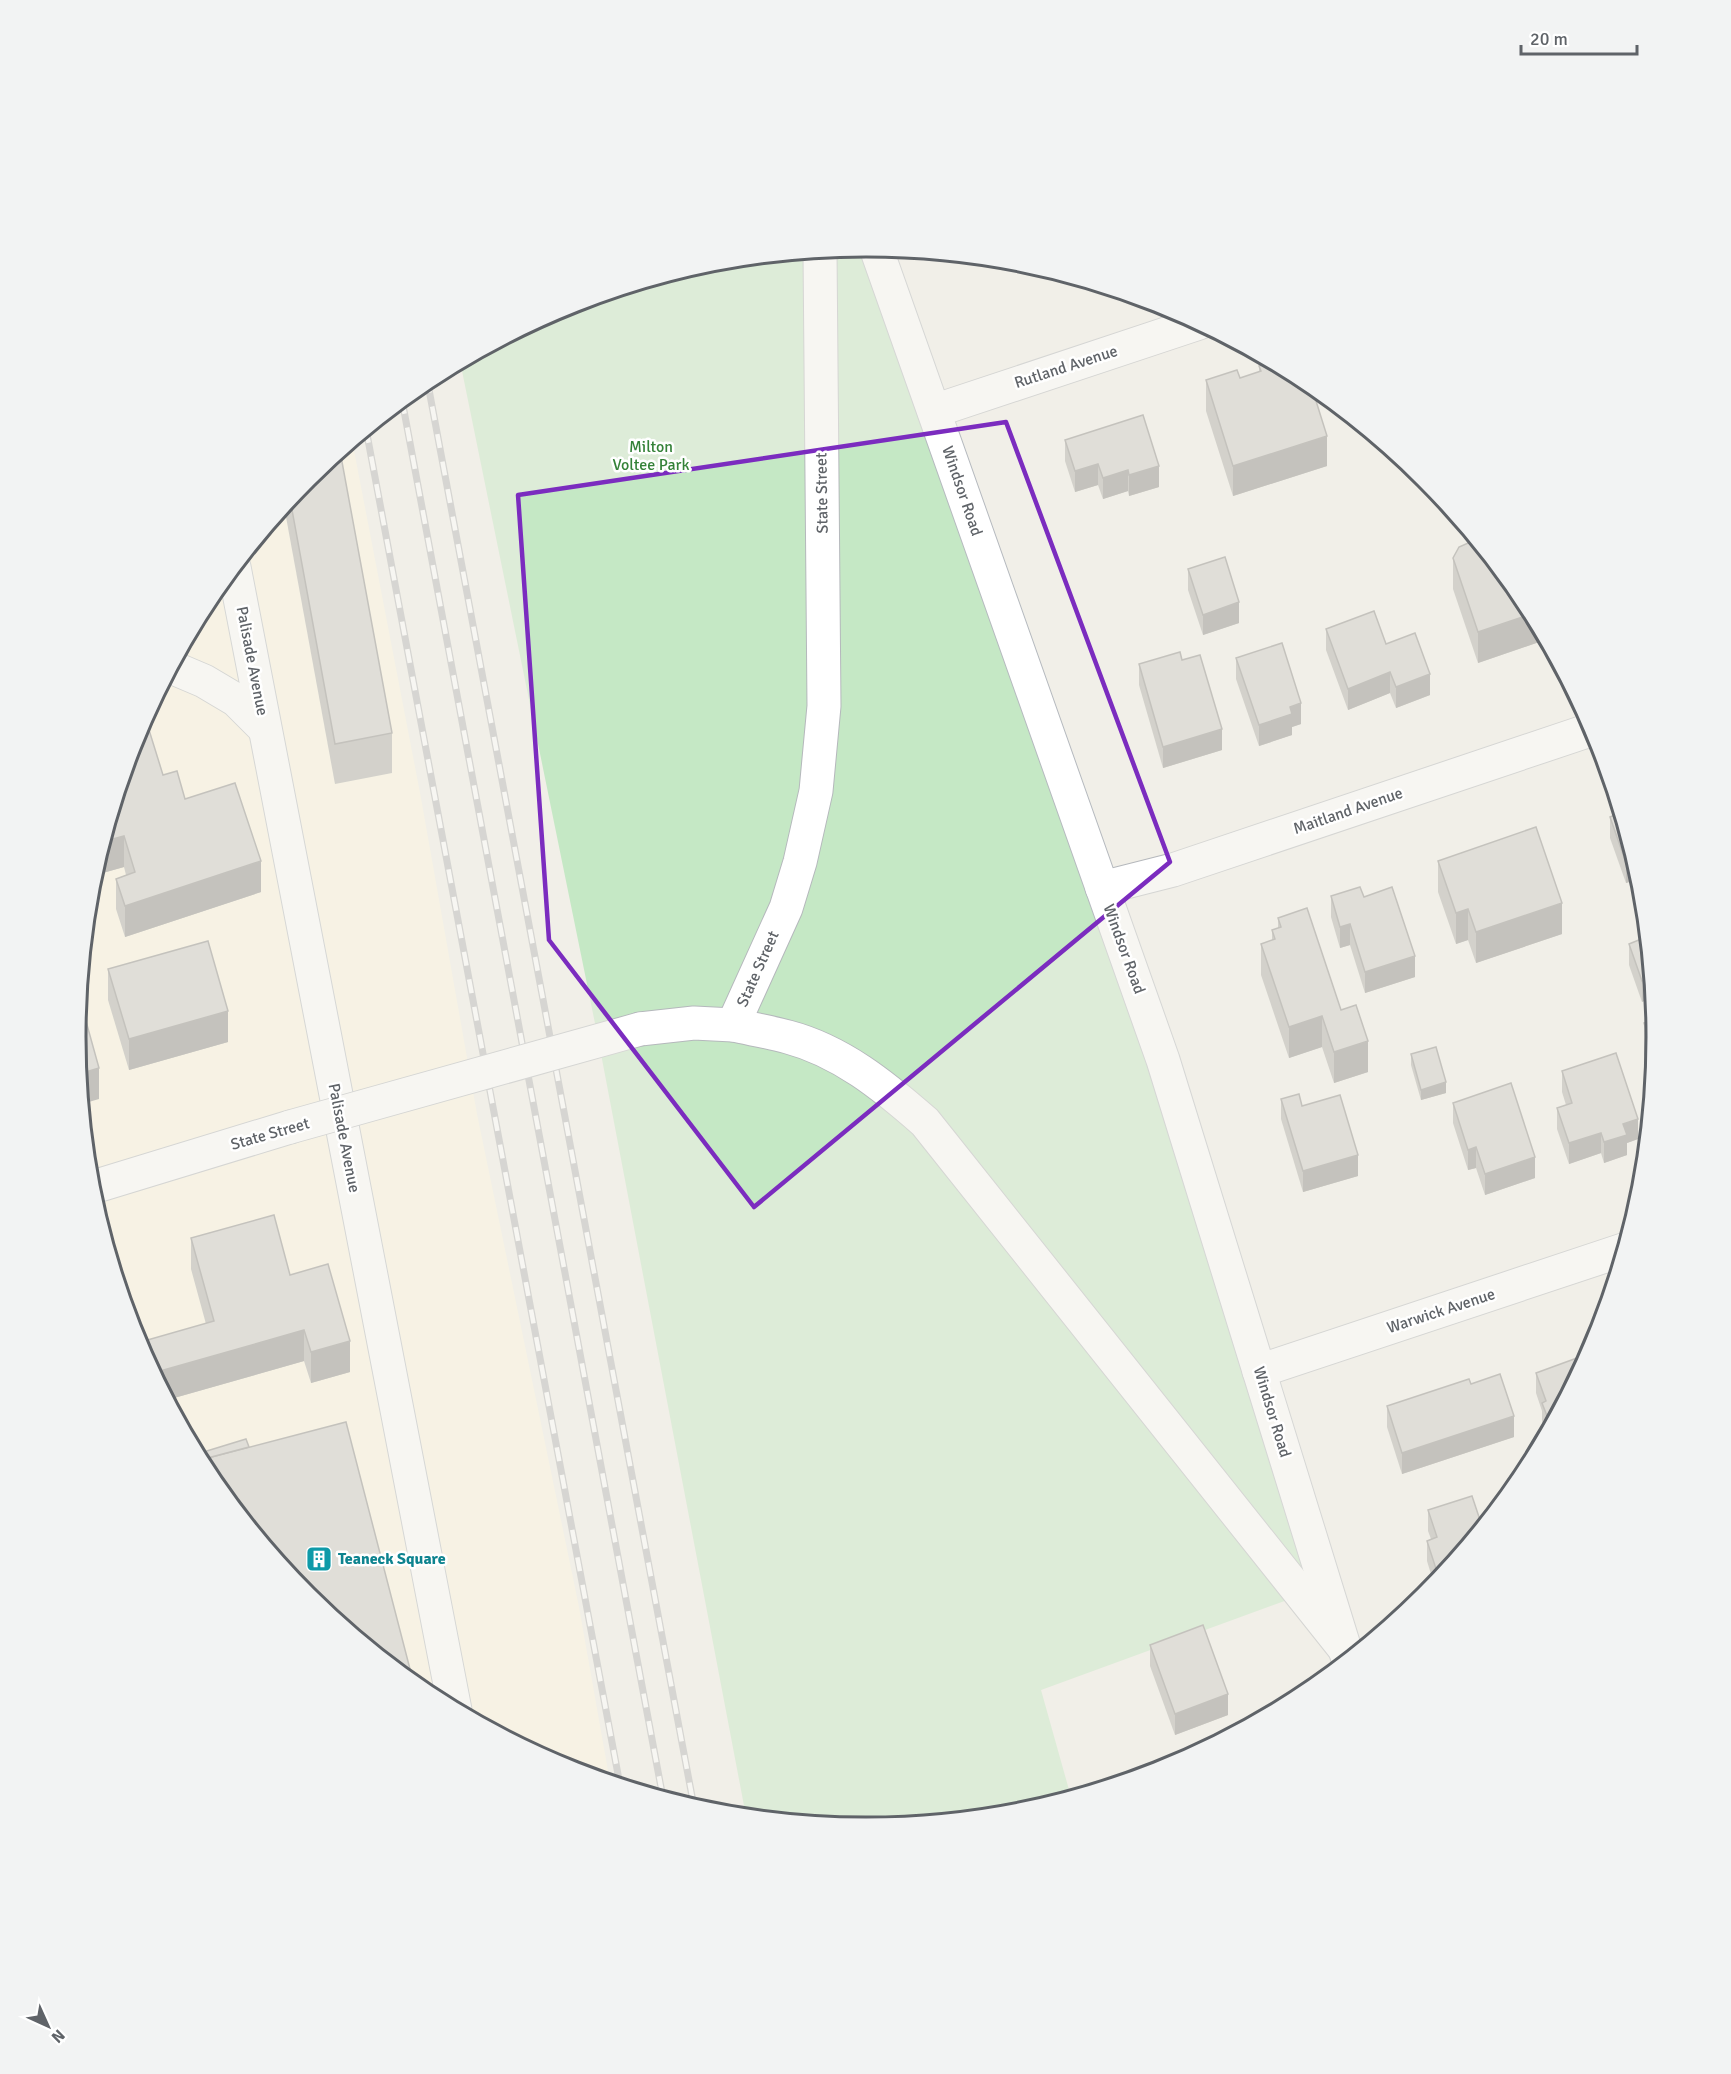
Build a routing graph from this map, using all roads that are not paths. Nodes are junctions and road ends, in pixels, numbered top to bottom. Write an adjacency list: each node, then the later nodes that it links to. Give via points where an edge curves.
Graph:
1 (879, 258): 4 (street, Windsor Road)
2 (820, 259): 10 (street, State Street, via 824,706 816,791 786,908)
3 (1188, 327): 4 (street, Rutland Avenue)
4 (934, 411): 9 (street, Windsor Road)
5 (236, 577): 7 (street, Palisade Avenue)
6 (178, 670): 7 (street, via 236,700)
7 (264, 728): 16 (street, Palisade Avenue)
8 (1583, 732): 9 (street, Maitland Avenue, via 1173,870)
9 (1102, 888): 13 (street, Windsor Road, via 1163,1060)
10 (733, 1025): 11 (street, State Street, bridge, via 694,1023 640,1029); 15 (street, via 789,1037 839,1058 885,1086 925,1122)
11 (99, 1185)
12 (1615, 1253): 13 (street, Warwick Avenue)
13 (1259, 1371): 14 (street, Windsor Road)
14 (1346, 1651)
15 (1345, 1652)
16 (453, 1699)

